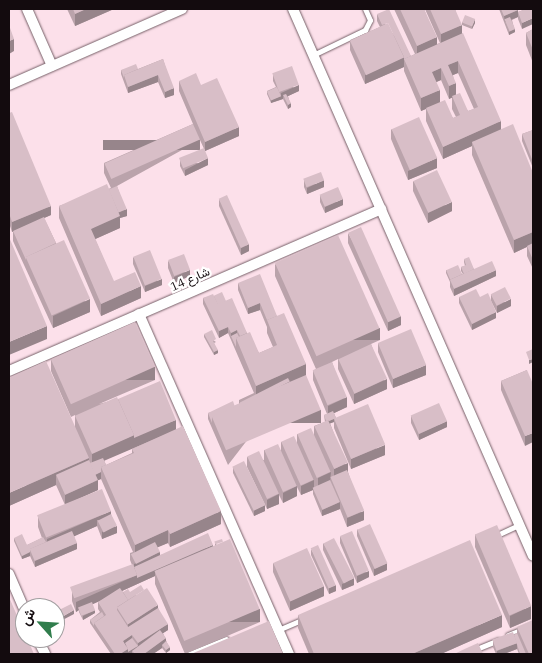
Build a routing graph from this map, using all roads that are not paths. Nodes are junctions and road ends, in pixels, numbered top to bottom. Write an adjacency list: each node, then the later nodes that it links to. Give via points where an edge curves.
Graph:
1 (27, 9): 6 (street)
2 (182, 9): 6 (street)
3 (293, 9): 5 (street)
4 (365, 9): 5 (lane, via 370,20 365,30)
5 (313, 55): 8 (street)
6 (52, 66): 7 (street)
7 (9, 85)
8 (381, 209): 9 (street, شارع 14); 11 (street)
9 (139, 314): 10 (street, شارع 14); 18 (street, via 270,622)
10 (9, 371)
11 (520, 525): 12 (lane); 13 (street)
12 (484, 540)
13 (533, 556)
14 (9, 574): 15 (street)
15 (20, 598)
16 (314, 615): 18 (lane)
17 (533, 624): 22 (lane)
18 (278, 630): 21 (street)
19 (232, 637): 20 (lane)
20 (189, 654)
21 (289, 654)
22 (464, 654)

